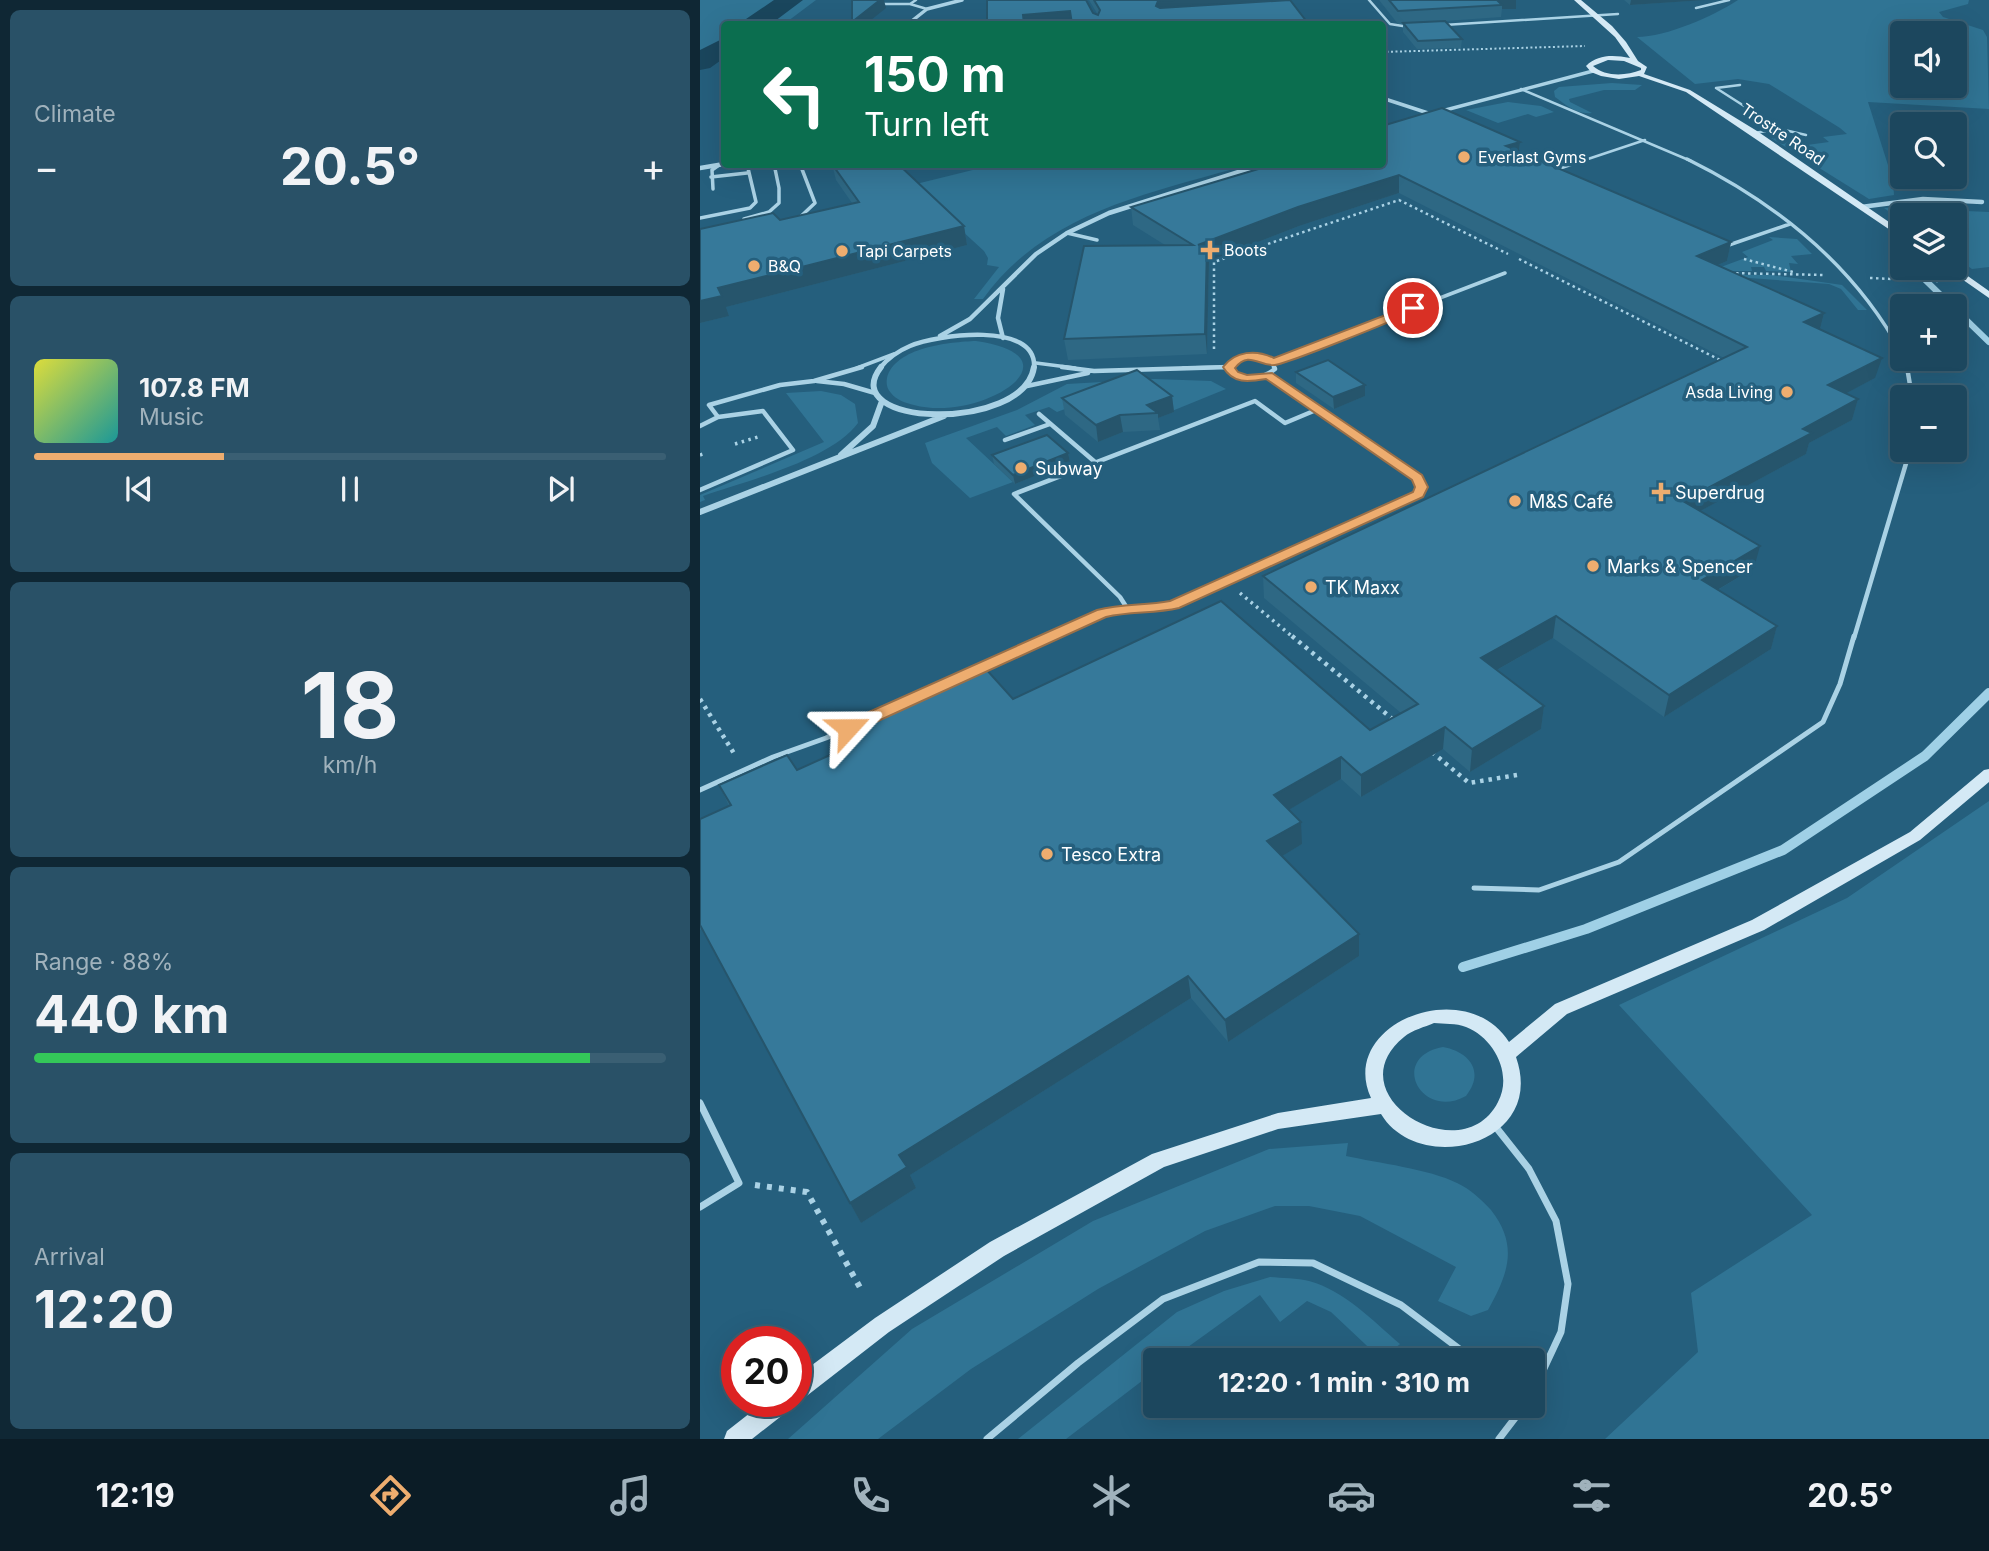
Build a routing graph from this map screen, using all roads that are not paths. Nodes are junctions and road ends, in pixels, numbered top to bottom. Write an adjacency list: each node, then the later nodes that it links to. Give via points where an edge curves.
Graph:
1 (916, 0): 7 (lane)
2 (959, 0): 9 (street)
3 (1369, 0): 14 (lane, via 1389,23)
4 (1577, 0): 11 (main road)
5 (1729, 0): 8 (lane)
6 (877, 4): 7 (lane)
7 (910, 4): 9 (lane)
8 (1696, 8)
9 (927, 9): 12 (street)
10 (1618, 13): 11 (lane)
11 (1595, 16): 13 (lane); 15 (main road)
12 (912, 21)
13 (1434, 26)
14 (1409, 27)
15 (1621, 42): 16 (main road); 17 (main road)
16 (1593, 61): 17 (main road); 18 (main road, via 1588,66)
17 (1631, 61): 19 (main road, via 1644,67)
18 (1592, 71): 19 (main road, Trostre Road, via 1619,77); 21 (street)
19 (1639, 74): 26 (main road, Trostre Road, via 1688,92)
20 (1740, 85): 25 (lane, via 1716,88)
21 (1521, 89): 23 (street); 28 (lane)
22 (1386, 99): 23 (street)
23 (1431, 114): 24 (street)
24 (1420, 117)
25 (1780, 130): 26 (lane); 27 (lane)
26 (1754, 133): 46 (main road, Trostre Road)
27 (1806, 135)
28 (1645, 140): 30 (lane); 50 (lane, via 1728,182)
29 (1553, 156): 30 (lane)
30 (1587, 160): 42 (lane, via 1557,169)
31 (721, 164): 33 (street)
32 (721, 165): 40 (lane, via 712,170)
33 (700, 168)
34 (747, 168): 38 (lane)
35 (775, 168): 48 (lane, via 782,200 779,206 767,214)
36 (802, 168): 49 (lane, via 815,204)
37 (1252, 168): 39 (street)
38 (747, 173): 40 (lane); 47 (lane, via 756,202 750,208)
39 (1237, 173): 41 (lane); 52 (street, via 1109,213)
40 (711, 177): 43 (lane)
41 (1245, 177)
42 (1560, 179)
43 (713, 189)
44 (1982, 202): 45 (lane); 46 (street, via 1923,199)
45 (1989, 202)
46 (1861, 207): 51 (main road, Trostre Road)
47 (700, 218)
48 (734, 222)
49 (794, 223)
50 (1790, 224): 54 (lane); 59 (lane, via 1848,277)
51 (1890, 227)
52 (1067, 233): 53 (lane); 57 (street, via 1036,254)
53 (1097, 240)
54 (1718, 245)
55 (1504, 273): 63 (lane)
56 (1967, 280): 58 (main road)
57 (1003, 288): 60 (street, via 970,318); 61 (street, via 998,317)
58 (1989, 295)
59 (1890, 327)
60 (936, 338): 61 (street); 62 (street)
61 (1003, 338): 64 (street, via 1031,352)
62 (895, 353): 68 (lane); 70 (street, via 874,376)
63 (1273, 362): 65 (lane, via 1248,356); 67 (lane, via 1275,369)
64 (1037, 363): 66 (lane); 69 (street)
65 (1229, 367): 66 (lane); 67 (lane, via 1246,379)
66 (1094, 371): 69 (lane)
67 (1268, 375): 72 (lane)
68 (814, 381): 70 (lane); 75 (lane, via 780,385 709,405)
69 (1027, 386): 74 (street, via 993,405)
70 (876, 393): 71 (street)
71 (882, 401): 74 (street, via 907,412); 82 (street, via 877,422)
72 (1316, 410): 80 (lane, via 1285,423 1255,401); 85 (lane, via 1417,477 1422,487 1418,495 1174,605)
73 (1039, 414): 76 (lane)
74 (948, 415): 82 (street)
75 (718, 417): 77 (lane); 78 (lane, via 763,411)
76 (1050, 424): 79 (lane); 80 (lane)
77 (700, 426)
78 (778, 431): 83 (lane, via 793,450)
79 (1005, 440)
80 (1095, 462): 85 (lane, via 1014,494)
81 (1906, 462): 88 (lane, via 1840,684 1823,722 1619,862 1539,890)
82 (829, 463): 84 (street)
83 (700, 490)
84 (700, 512)
85 (1127, 608): 87 (lane, via 1102,614)
86 (1989, 774): 89 (main road, via 1915,836 1758,925 1561,1009)
87 (700, 790)
88 (1474, 888)
89 (1507, 1054): 91 (main road, via 1476,1024 1455,1017 1412,1021 1381,1047 1375,1067); 92 (main road, via 1513,1092)
90 (700, 1103): 93 (lane, via 739,1183)
91 (1383, 1105): 92 (main road, via 1414,1132 1434,1138 1456,1139); 96 (main road, via 1278,1121 1159,1160 997,1249)
92 (1493, 1124): 95 (lane, via 1529,1169 1556,1221 1568,1284 1560,1332)
93 (700, 1207)
94 (1458, 1348): 100 (lane, via 1401,1305 1313,1263 1259,1262 1163,1299)
95 (1545, 1365)
96 (812, 1378)
97 (762, 1417): 99 (main road)
98 (1515, 1418): 101 (lane)
99 (735, 1439)
100 (987, 1439)
101 (1499, 1439)

